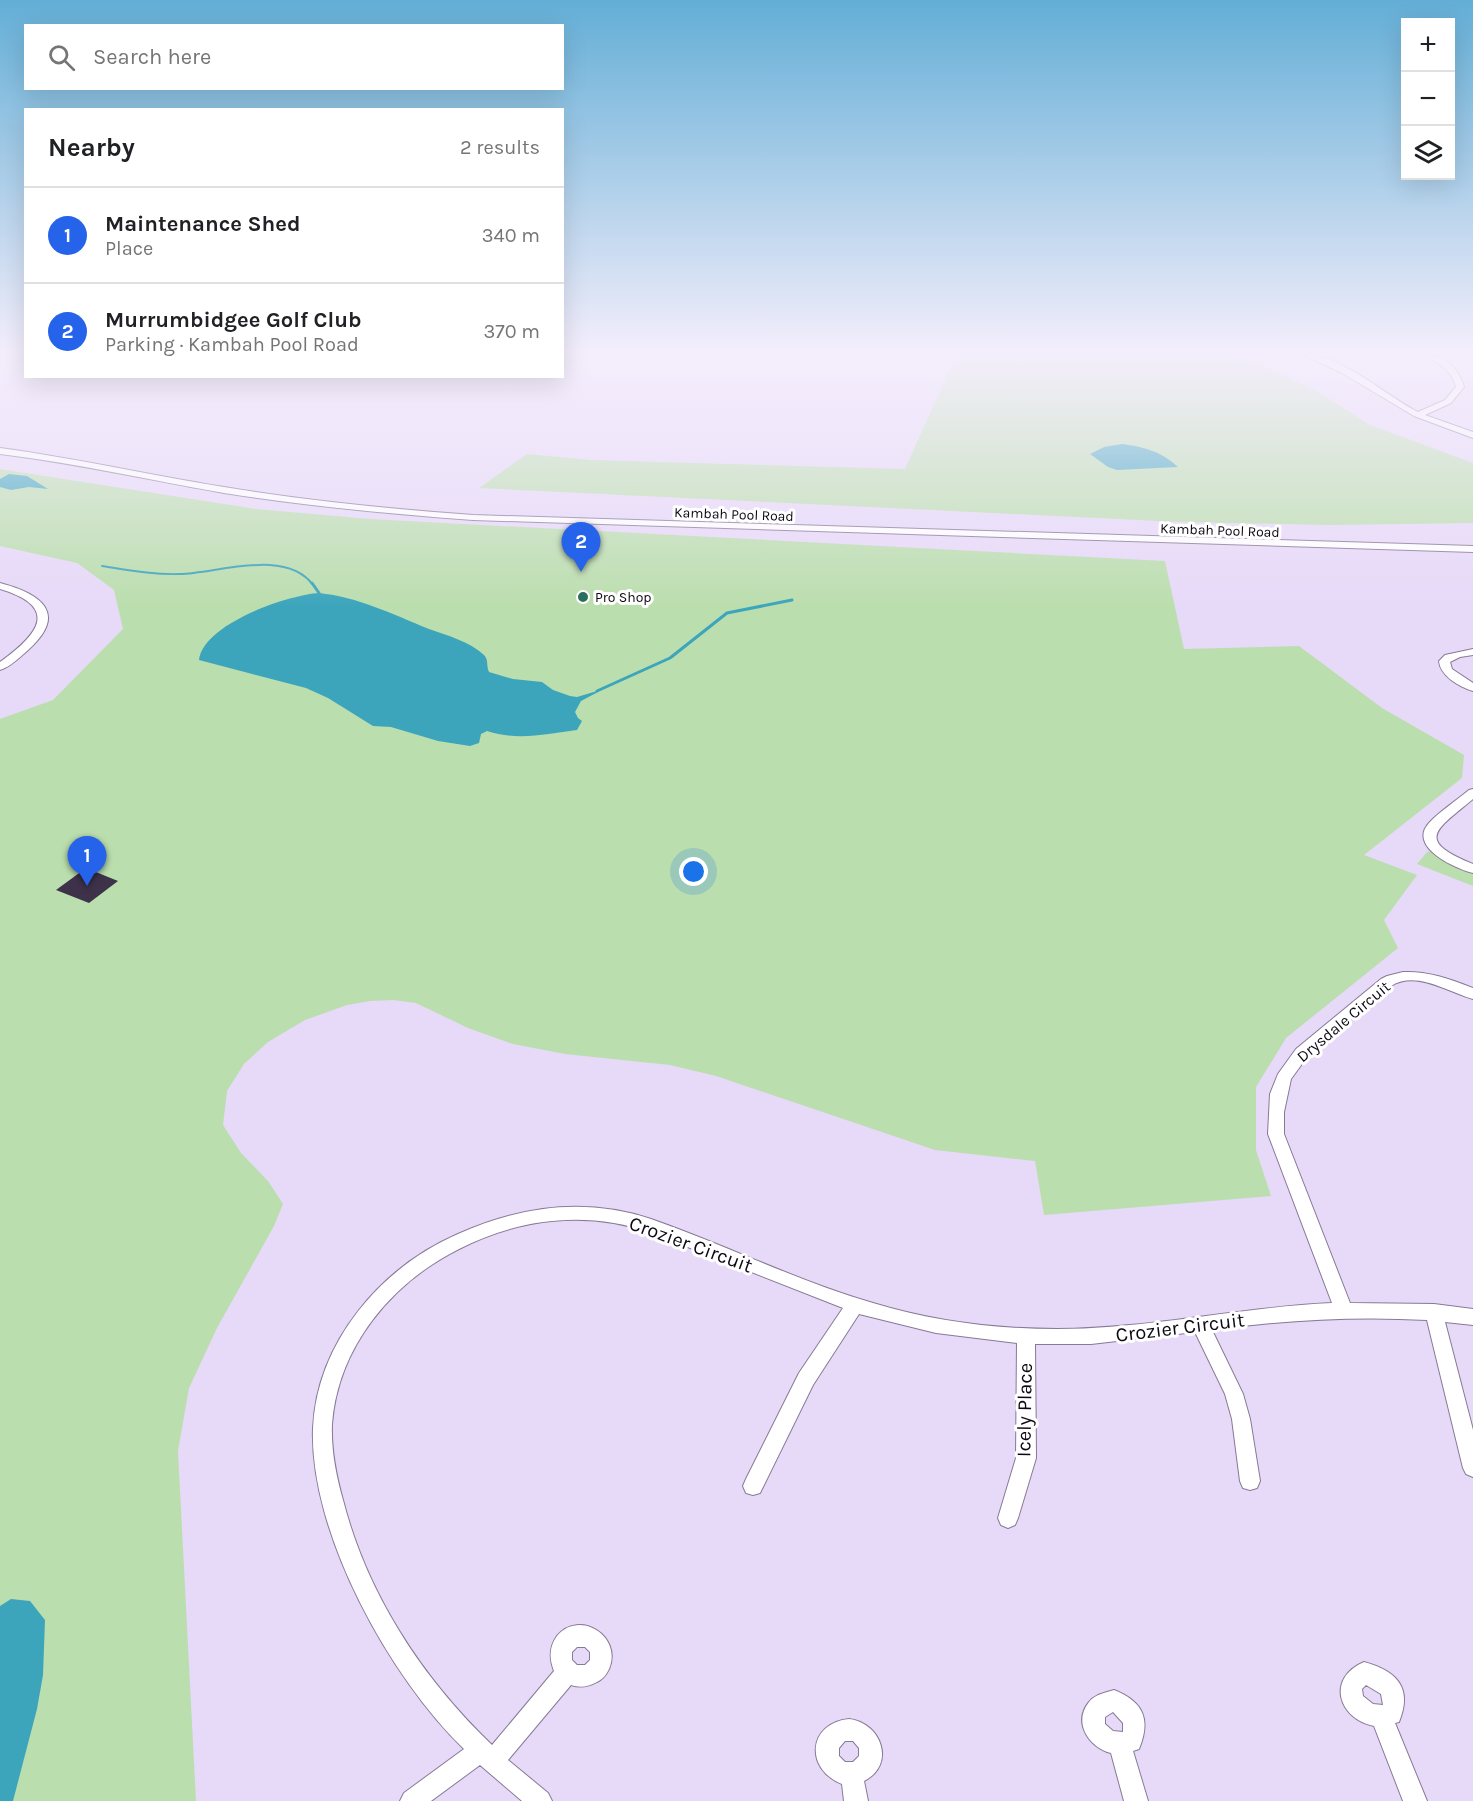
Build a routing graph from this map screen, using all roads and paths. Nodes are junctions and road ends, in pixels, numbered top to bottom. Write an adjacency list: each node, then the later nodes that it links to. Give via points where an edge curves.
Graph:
1 (0, 451): 2 (street, Kambah Pool Road, via 268,497 432,515)
2 (1473, 549)
3 (0, 586): 5 (street, via 30,598 40,607 43,622 36,638)
4 (1473, 652): 6 (street, via 1454,654 1443,664 1451,675)
5 (0, 667)
6 (1473, 688)
7 (1473, 793): 8 (street, via 1433,826 1430,840 1442,855)
8 (1473, 869)
9 (1473, 994): 11 (street, Drysdale Circuit, via 1426,976 1392,979 1308,1046 1287,1071 1278,1091 1276,1134)
10 (855, 1305): 15 (street, Crozier Circuit, via 942,1327); 18 (street, via 806,1379); 23 (street, Crozier Circuit, via 645,1224 585,1213 537,1216 487,1228 437,1249 378,1299 350,1335 329,1384 322,1418 322,1451 331,1497 349,1555 376,1614 411,1670)
11 (1344, 1310): 12 (street, Crozier Circuit); 14 (street, Crozier Circuit)
12 (1434, 1312): 13 (street, Crozier Circuit); 16 (street)
13 (1473, 1317)
14 (1201, 1325): 15 (street, Crozier Circuit, via 1095,1337); 17 (street, via 1234,1394)
15 (1026, 1336): 19 (street, Icely Place, via 1026,1458)
16 (1473, 1468)
17 (1250, 1481)
18 (753, 1486)
19 (1008, 1518)
20 (567, 1672): 23 (street)
21 (1382, 1718): 29 (street)
22 (1120, 1745): 28 (street)
23 (486, 1756): 25 (street); 26 (street, Crozier Circuit)
24 (852, 1775): 27 (street)
25 (412, 1801)
26 (540, 1801)
27 (856, 1801)
28 (1136, 1801)
29 (1415, 1801)

